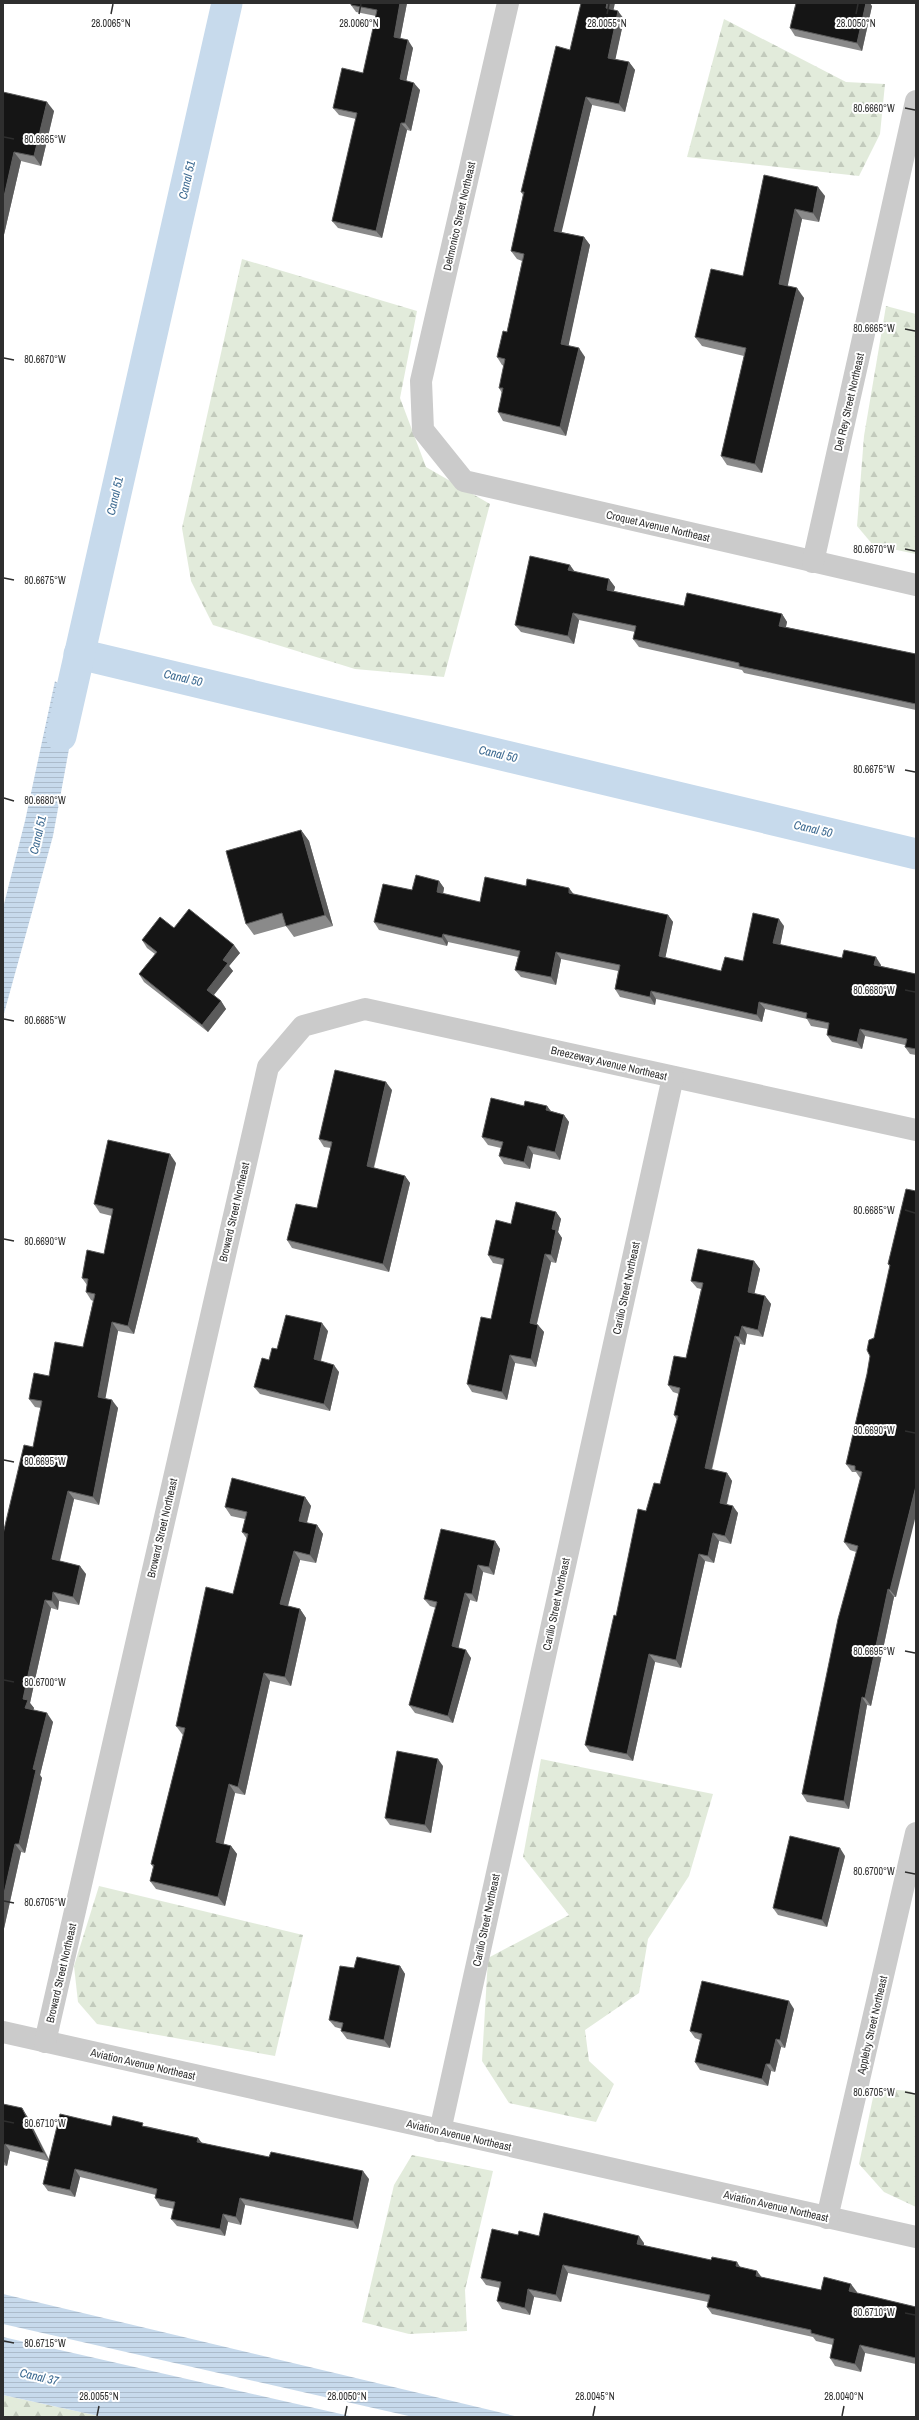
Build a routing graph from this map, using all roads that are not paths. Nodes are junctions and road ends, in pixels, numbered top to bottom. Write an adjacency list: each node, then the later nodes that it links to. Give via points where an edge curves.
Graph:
1 (508, 3): 3 (street, Delmonico Street Northeast, via 421,381)
2 (916, 101): 4 (street, Del Rey Street Northeast)
3 (424, 430): 4 (street, Croquet Avenue Northeast, via 464,481)
4 (813, 562): 5 (street, Croquet Avenue Northeast)
5 (916, 584)
6 (303, 1026): 7 (street, Breezeway Avenue Northeast, via 364,1009); 11 (street, Broward Street Northeast, via 268,1067)
7 (673, 1077): 8 (street, Breezeway Avenue Northeast); 12 (street, Carillo Street Northeast)
8 (916, 1130)
9 (916, 1832): 13 (street, Appleby Street Northeast)
10 (3, 2032): 11 (street, Aviation Avenue Northeast)
11 (45, 2042): 12 (street, Aviation Avenue Northeast)
12 (440, 2131): 13 (street, Aviation Avenue Northeast)
13 (827, 2218): 14 (street, Aviation Avenue Northeast)
14 (916, 2237)

